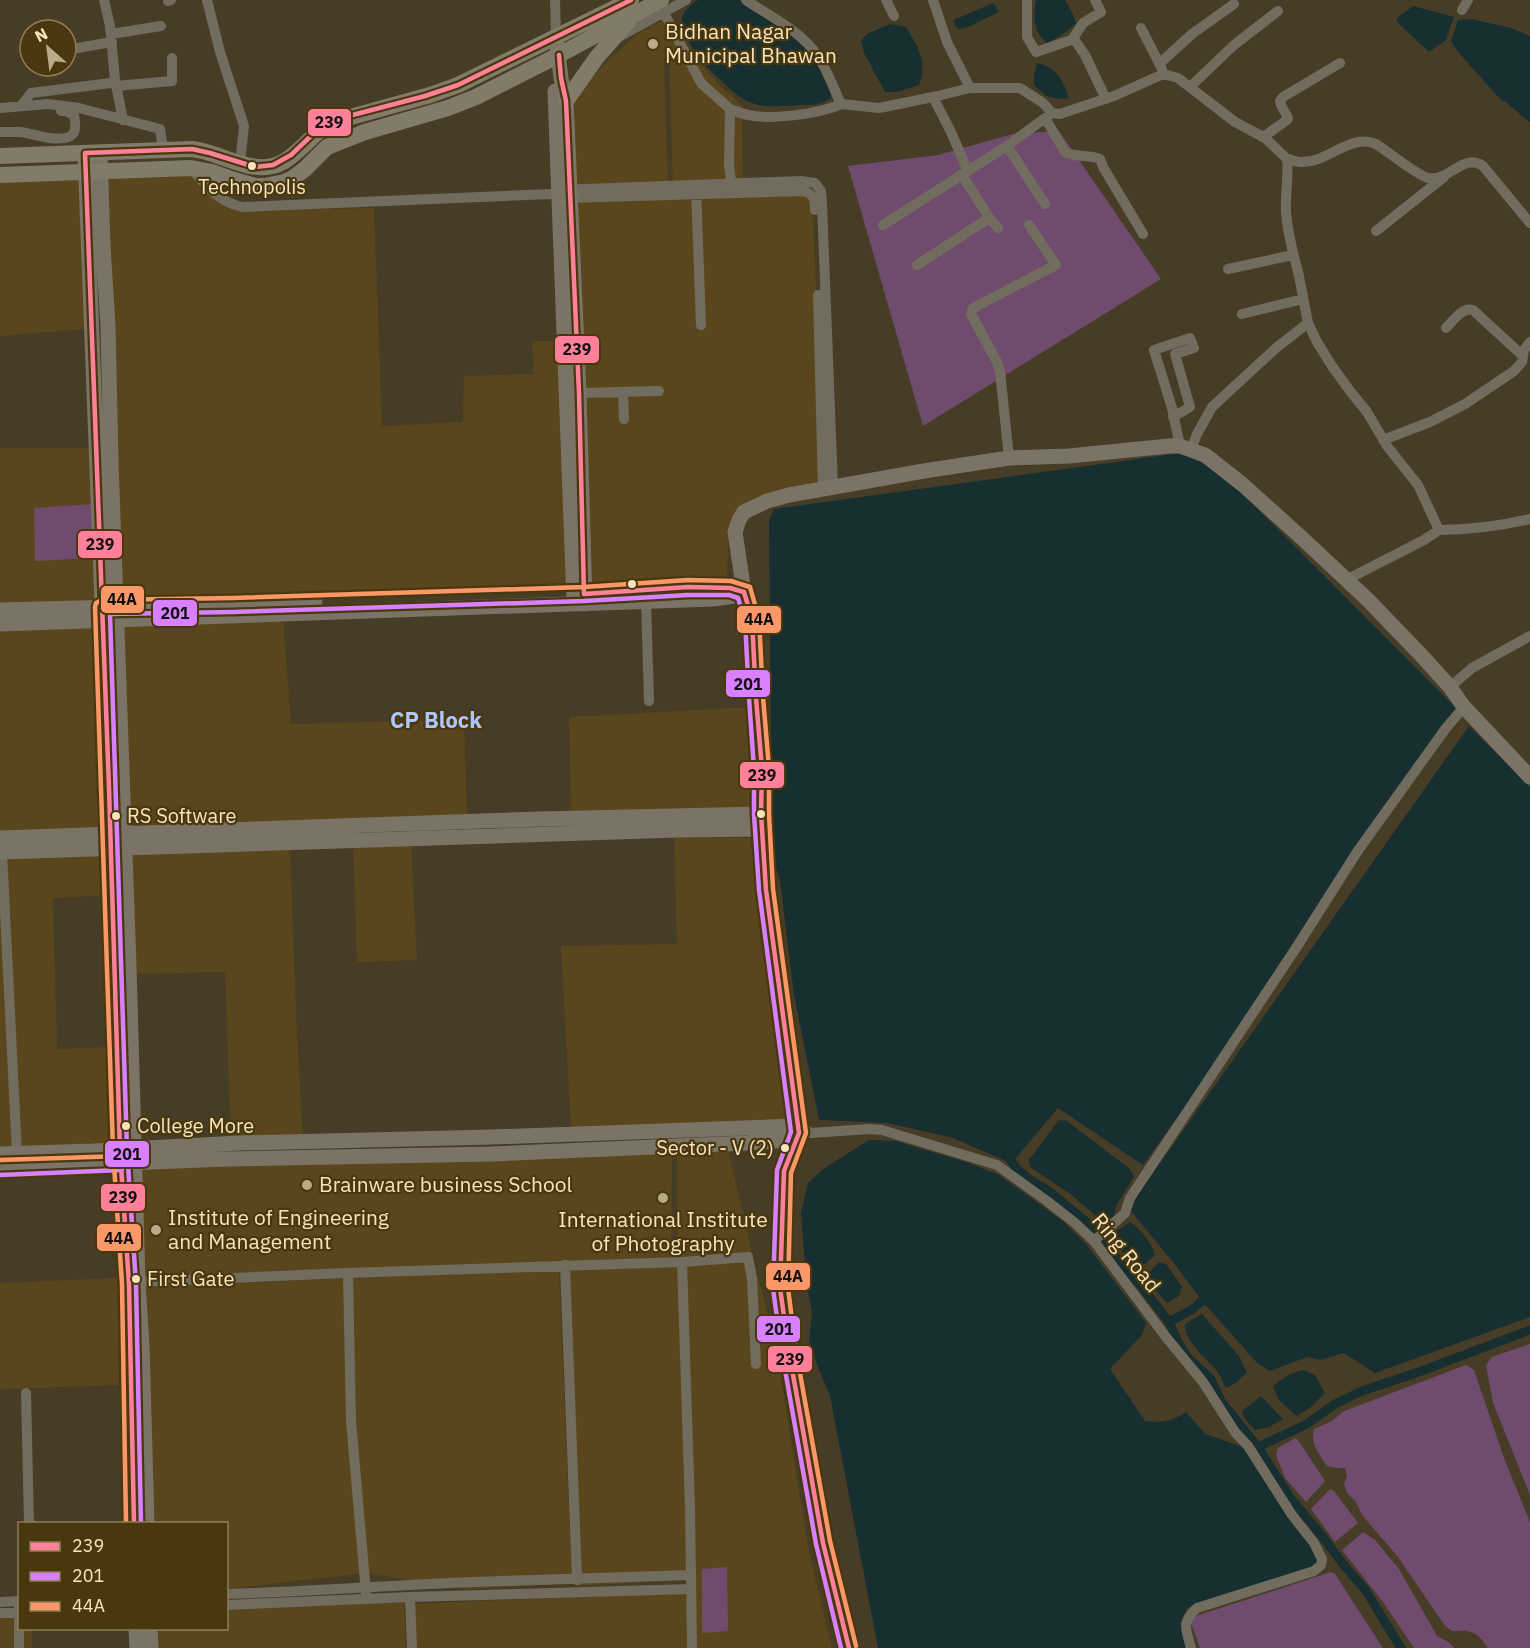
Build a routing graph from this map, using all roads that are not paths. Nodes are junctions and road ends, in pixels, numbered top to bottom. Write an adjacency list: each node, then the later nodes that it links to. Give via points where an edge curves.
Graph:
1 (104, 0): 20 (street)
2 (207, 0): 50 (street, via 244,126)
3 (555, 0): 19 (street)
4 (686, 0): 12 (street)
5 (746, 0): 36 (street, via 805,41 820,59)
6 (886, 0): 16 (street)
7 (933, 0): 32 (street, via 947,42)
8 (1027, 0): 21 (street, via 1027,37 1036,52)
9 (1095, 0): 21 (street, via 1101,12 1083,23)
10 (1468, 0): 14 (street)
11 (1234, 4): 27 (street)
12 (663, 6): 13 (main road); 22 (street); 39 (street, via 701,83)
13 (633, 7): 19 (main road); 22 (main road); 24 (main road)
14 (1462, 10)
15 (1278, 11): 31 (street, via 1234,45)
16 (894, 16)
17 (161, 27): 20 (street)
18 (1141, 28): 27 (street)
19 (556, 37): 24 (street); 50 (main road, via 458,86 329,123 278,164 257,167)
20 (111, 38): 23 (street); 30 (street)
21 (1072, 40): 34 (street, via 1085,56)
22 (611, 41): 35 (main road)
23 (78, 47)
24 (559, 55): 29 (street); 51 (main road, via 462,103 327,147 305,169 284,182 248,185)
25 (172, 58): 30 (street, via 172,81)
26 (1340, 63): 44 (street, via 1283,96 1280,101 1288,118)
27 (1159, 64): 28 (street)
28 (1165, 75): 31 (street); 34 (street)
29 (561, 78): 35 (street); 58 (street, via 555,90)
30 (116, 83): 37 (street, via 31,93); 42 (street)
31 (1190, 87): 44 (street)
32 (970, 88): 33 (street); 41 (street, via 1020,88 1043,103)
33 (933, 97): 36 (street, via 879,108); 53 (street, via 950,129)
34 (1106, 99): 41 (street)
35 (566, 100): 58 (street)
36 (842, 105): 39 (street, via 771,117)
37 (21, 106): 38 (street); 42 (street, via 79,108)
38 (0, 108)
39 (730, 109): 56 (street)
40 (0, 113): 43 (street, via 66,111 74,115 75,127 73,134 58,138)
41 (1048, 116): 45 (street); 66 (street, via 1065,152 1100,159)
42 (123, 120): 46 (street, via 160,129)
43 (0, 132)
44 (1263, 137): 49 (street)
45 (1007, 146): 53 (street); 59 (street)
46 (163, 150): 47 (main road); 50 (main road, via 201,150)
47 (92, 153): 48 (main road); 52 (street)
48 (0, 156)
49 (1287, 159): 55 (street, via 1311,161 1351,144 1369,141 1425,177); 67 (street, via 1286,212)
50 (240, 163)
51 (191, 168): 52 (main road); 58 (street, via 223,201 242,207)
52 (93, 172): 54 (main road); 94 (street, via 108,326)
53 (965, 173): 60 (street); 62 (street)
54 (0, 175)
55 (1444, 177): 61 (street, via 1467,162 1478,163); 65 (street)
56 (732, 189): 57 (street); 86 (street, via 812,182 821,191)
57 (696, 190): 58 (street); 73 (street)
58 (562, 194): 77 (street)
59 (1045, 204)
60 (990, 219): 64 (street); 68 (street)
61 (1530, 223)
62 (883, 225)
63 (1029, 225): 85 (street, via 1056,265 974,308 971,314 997,362)
64 (998, 228)
65 (1376, 231)
66 (1143, 234)
67 (1293, 255): 69 (street); 70 (street)
68 (917, 265)
69 (1228, 268)
70 (1303, 299): 71 (street); 72 (street)
71 (1242, 314)
72 (1308, 323): 83 (street, via 1332,366); 84 (street, via 1224,395)
73 (701, 325)
74 (1446, 328): 76 (street, via 1464,310 1473,310)
75 (1530, 342): 76 (street)
76 (1523, 356): 83 (street, via 1514,371 1465,404)
77 (571, 364): 80 (street); 91 (street)
78 (659, 391): 79 (street)
79 (623, 392): 80 (street); 82 (street)
80 (579, 393): 91 (street)
81 (1173, 417): 81 (street, via 1154,350 1190,338 1194,348 1175,354 1190,407); 84 (street)
82 (624, 419)
83 (1383, 440): 88 (street, via 1418,485)
84 (1185, 447): 85 (street); 89 (street, via 1205,455 1242,484)
85 (1009, 458): 86 (street)
86 (828, 488): 90 (street, via 778,498 744,512 735,532)
87 (1530, 519): 88 (street)
88 (1438, 530): 89 (street)
89 (1346, 580): 97 (street)
90 (744, 586): 91 (street, via 688,587); 92 (street, via 734,596); 101 (street, via 752,620 762,770)
91 (579, 599): 92 (street); 94 (street)
92 (646, 601): 98 (street)
93 (0, 610): 94 (street)
94 (109, 614): 95 (street); 102 (street)
95 (0, 624)
96 (1530, 636): 97 (street, via 1472,668)
97 (1450, 687): 99 (street)
98 (649, 701)
99 (1464, 707): 100 (street); 111 (street, via 1357,852 1130,1198 1125,1213)
100 (1530, 777)
101 (761, 821): 102 (street); 104 (street, via 766,890)
102 (118, 840): 103 (street); 109 (street)
103 (1, 847): 108 (street)
104 (802, 1133): 105 (street); 106 (street, via 748,1143); 111 (street, Ring Road, via 882,1130 997,1165); 140 (street, via 784,1171 780,1288 823,1543)
105 (518, 1136): 106 (street); 109 (street, via 314,1141)
106 (519, 1152): 109 (street, via 227,1159)
107 (0, 1154): 108 (street)
108 (17, 1154): 109 (street)
109 (128, 1156): 110 (street); 115 (street)
110 (0, 1168)
111 (1096, 1239): 141 (street, Ring Road, via 1203,1382 1322,1559 1314,1571 1197,1608 1185,1626)
112 (682, 1262): 113 (street); 116 (street, via 749,1257); 121 (street)
113 (565, 1266): 114 (street); 122 (street)
114 (348, 1273): 115 (street); 124 (street, via 351,1421)
115 (134, 1283): 119 (street); 120 (street, via 142,1345)
116 (756, 1364)
117 (26, 1393): 118 (street)
118 (29, 1522)
119 (134, 1522)
120 (147, 1522)
121 (692, 1575): 122 (street); 123 (street)
122 (577, 1580): 124 (street, via 471,1582)
123 (692, 1589): 126 (street); 139 (street)
124 (366, 1593): 125 (street); 126 (street); 128 (street)
125 (228, 1594)
126 (410, 1597): 138 (street)
127 (0, 1602): 129 (street)
128 (228, 1605)
129 (18, 1607)
130 (18, 1607): 131 (street)
131 (0, 1613)
132 (19, 1630): 135 (street)
133 (136, 1630): 136 (street)
134 (150, 1630): 137 (street)
135 (19, 1648)
136 (137, 1648)
137 (151, 1648)
138 (412, 1648)
139 (692, 1648)
140 (849, 1648)
141 (1191, 1648)

